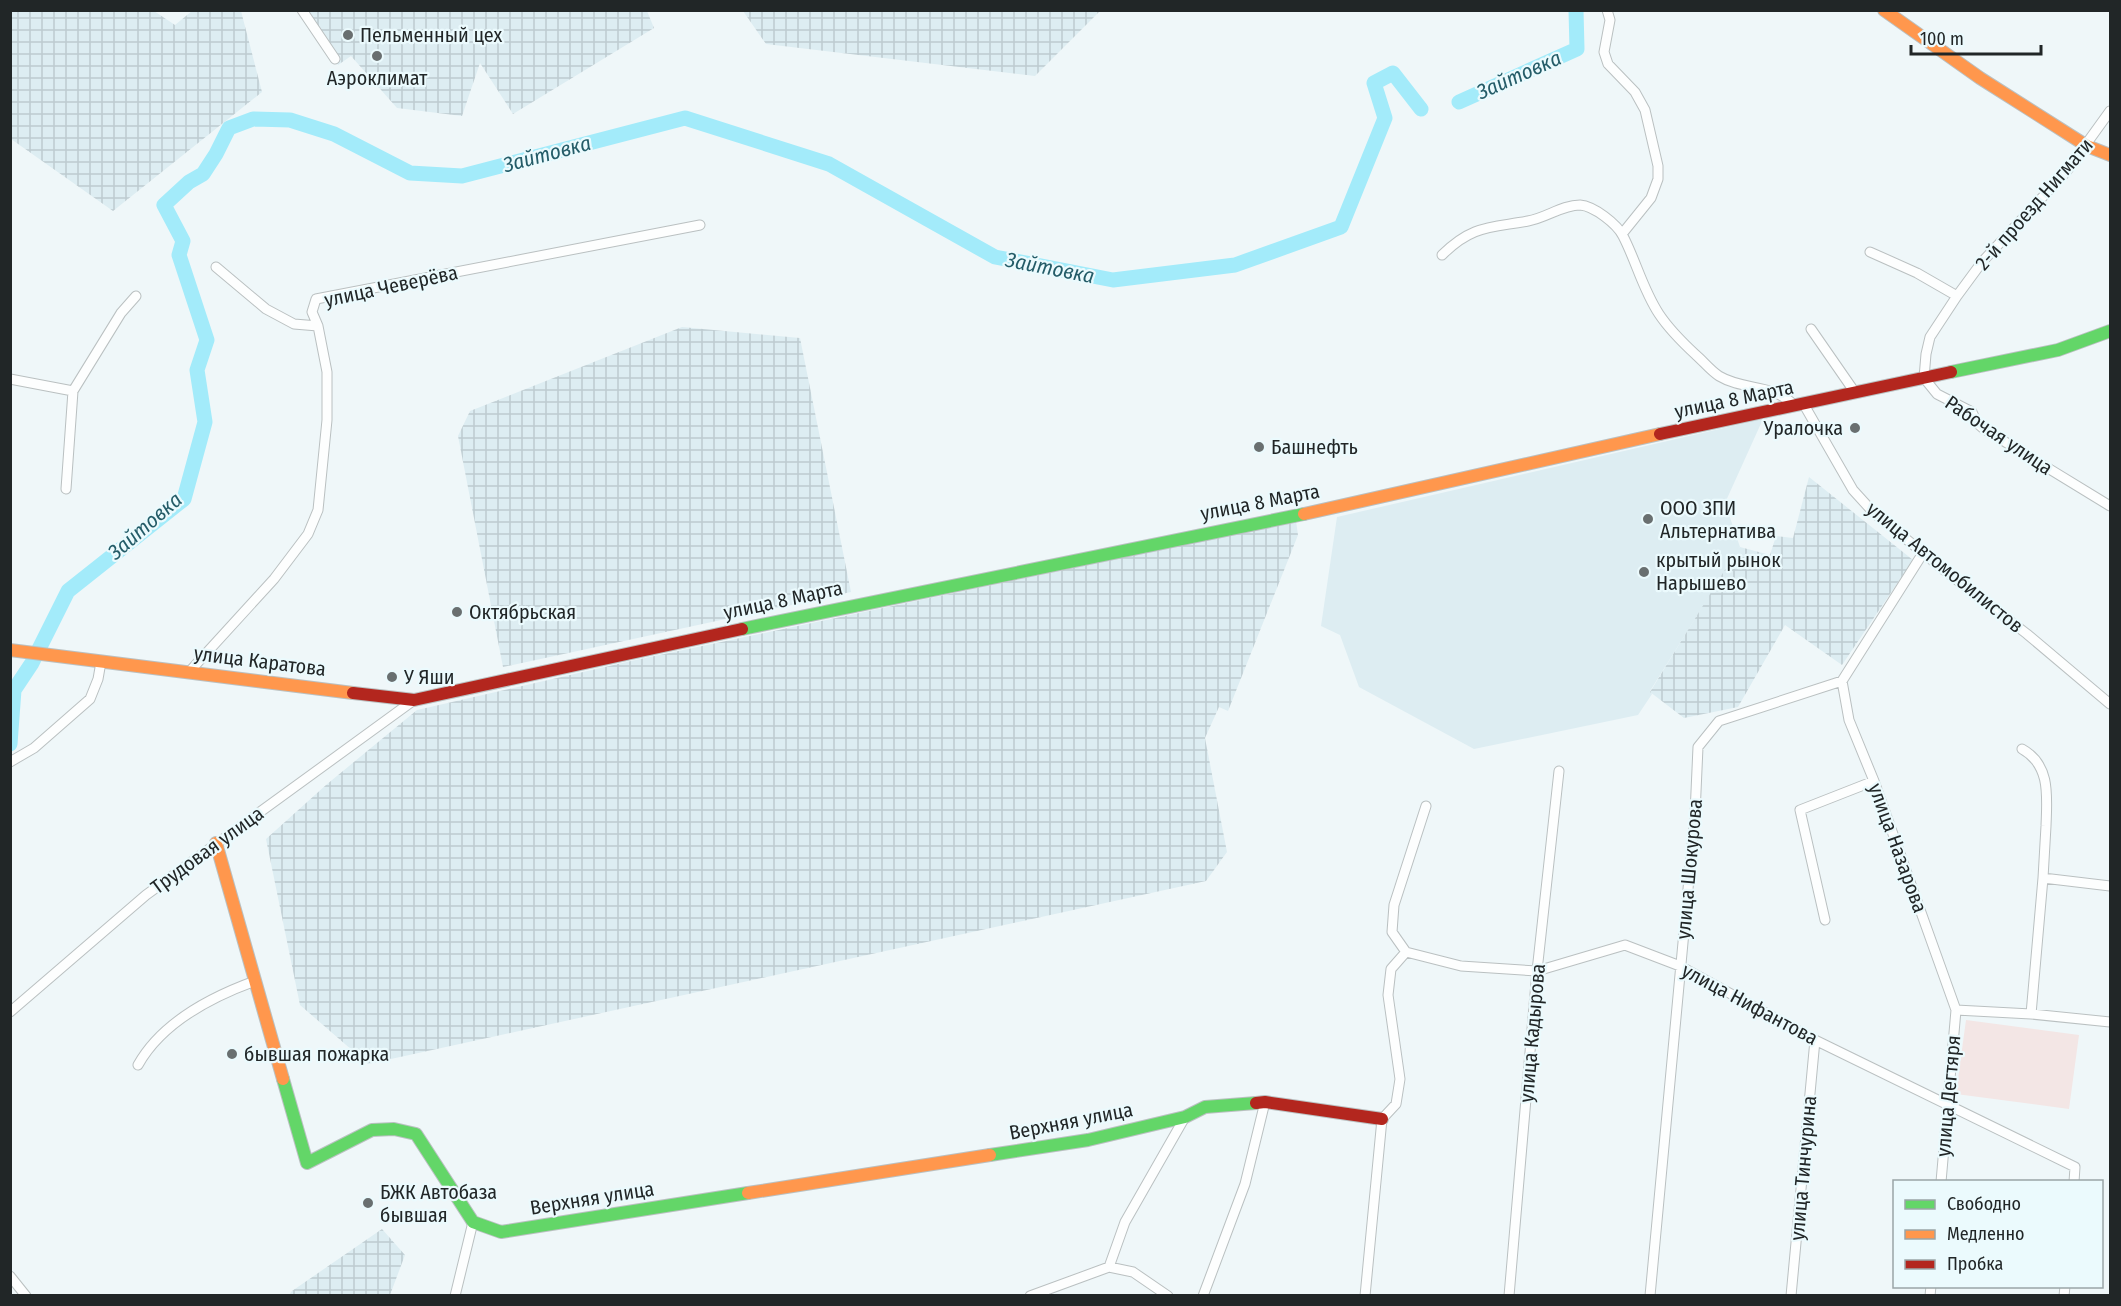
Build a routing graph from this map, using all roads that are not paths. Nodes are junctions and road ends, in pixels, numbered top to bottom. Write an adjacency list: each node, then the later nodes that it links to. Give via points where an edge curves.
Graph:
1 (302, 10): 4 (street)
2 (1607, 10): 9 (street, via 1610,20 1604,52 1608,64 1646,110 1658,172 1651,198)
3 (1884, 10): 6 (main road)
4 (335, 59)
5 (2110, 111): 6 (street, 2-й проезд Нигмати)
6 (2086, 146): 7 (main road); 14 (street, 2-й проезд Нигмати, via 1982,262)
7 (2110, 155)
8 (700, 225): 15 (street, улица Чеверёва, via 316,299 312,312)
9 (1622, 234): 11 (street, via 1595,209 1574,206 1530,221 1476,230); 22 (street, via 1659,315 1718,376 1777,392)
10 (1870, 252): 14 (street)
11 (1442, 255)
12 (216, 267): 15 (street, via 266,309 294,324)
13 (135, 296): 20 (street)
14 (1957, 296): 18 (street, 2-й проезд Нигмати, via 1930,337)
15 (318, 326): 28 (street, улица Чеверёва, via 327,372 327,420 318,510 308,534 274,579)
16 (1811, 329): 21 (street)
17 (2110, 331): 18 (main road, улица 8 Марта, via 2058,350)
18 (1924, 378): 21 (main road, улица 8 Марта); 24 (street, Рабочая улица, via 1937,394 1972,412 1984,429)
19 (10, 379): 20 (street)
20 (73, 391): 23 (street)
21 (1854, 391): 22 (main road, улица 8 Марта)
22 (1799, 404): 25 (street, улица Автомобилистов, via 1853,490); 31 (main road, улица 8 Марта, via 1328,509 867,602)
23 (66, 489)
24 (2110, 506)
25 (1923, 553): 29 (street); 32 (street, улица Автомобилистов)
26 (10, 650): 27 (main road, улица Каратова)
27 (101, 662): 28 (main road, улица Каратова); 34 (street, via 90,699 34,748)
28 (190, 671): 31 (main road, улица Каратова)
29 (1842, 681): 36 (street, улица Назарова, via 1849,720); 43 (street, улица Шокурова, via 1719,721 1698,747)
30 (2110, 690): 32 (street, улица Автомобилистов)
31 (414, 700): 38 (street, Трудовая улица)
32 (2108, 702)
33 (2022, 749): 39 (street, via 2040,766 2047,789)
34 (10, 762)
35 (1559, 771): 44 (street, улица Кадырова)
36 (1874, 781): 41 (street, via 1800,810); 46 (street, улица Назарова)
37 (1426, 807): 42 (street, via 1394,906 1392,932)
38 (216, 843): 45 (main road); 47 (street, Трудовая улица, via 146,895)
39 (2043, 878): 40 (street); 48 (street)
40 (2110, 886)
41 (1825, 920)
42 (1406, 952): 44 (street, улица Нифантова, via 1461,966); 55 (street, via 1391,969 1388,995 1400,1079 1396,1104)
43 (1680, 966): 44 (street, улица Нифантова, via 1625,945); 50 (street, улица Нифантова); 68 (street, улица Шокурова)
44 (1537, 971): 67 (street, улица Кадырова)
45 (255, 981): 51 (street, via 189,1012 148,1047); 58 (main road, via 307,1163 372,1130 416,1134)
46 (1956, 1010): 48 (street); 53 (street, улица Дегтяря)
47 (10, 1012)
48 (2031, 1014): 49 (street)
49 (2110, 1022)
50 (1815, 1040): 53 (street, улица Нифантова); 69 (street, улица Тинчурина)
51 (138, 1065)
52 (1264, 1102): 54 (main road, Верхняя улица, via 1205,1107); 55 (main road, Верхняя улица); 65 (street, via 1245,1184)
53 (1948, 1104): 56 (street, улица Дегтяря); 57 (street, улица Нифантова, via 2075,1167)
54 (1185, 1117): 58 (main road, Верхняя улица, via 1088,1140 501,1232); 59 (street, via 1125,1222)
55 (1382, 1119): 66 (street)
56 (1941, 1180)
57 (2074, 1180)
58 (473, 1222): 62 (street)
59 (1108, 1267): 63 (street); 64 (street, via 1133,1272)
60 (10, 1276): 61 (street)
61 (26, 1296)
62 (456, 1296)
63 (1030, 1296)
64 (1168, 1296)
65 (1203, 1296)
66 (1365, 1296)
67 (1509, 1296)
68 (1650, 1296)
69 (1791, 1296)

